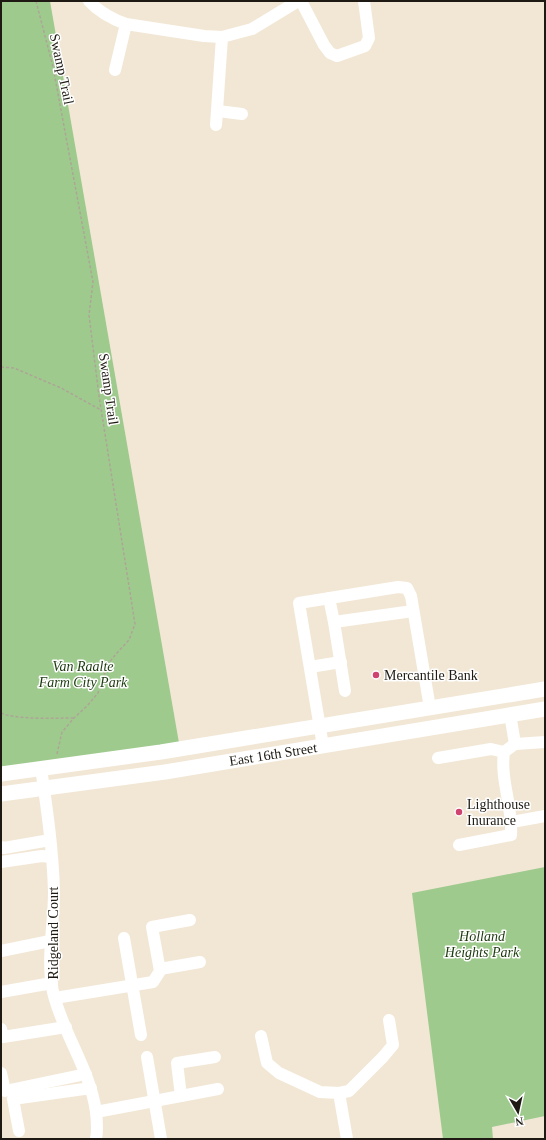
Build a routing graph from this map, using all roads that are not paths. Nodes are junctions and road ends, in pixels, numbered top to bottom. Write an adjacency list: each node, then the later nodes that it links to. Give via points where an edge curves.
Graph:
1 (89, 1): 5 (street, via 96,9)
2 (298, 1): 6 (street, via 252,29)
3 (301, 1): 4 (street, via 324,45 330,53 337,56 365,46 369,38)
4 (364, 1)
5 (126, 24): 6 (street); 7 (street)
6 (222, 37): 8 (street)
7 (115, 70)
8 (218, 111): 9 (street); 10 (street)
9 (242, 114)
10 (216, 125)
11 (329, 598): 12 (street, via 398,587 407,588); 13 (street); 15 (street, via 299,603)
12 (413, 611): 13 (street); 18 (street)
13 (334, 622): 14 (street)
14 (341, 662): 15 (street); 17 (street)
15 (310, 667): 21 (street)
16 (545, 689): 18 (main road, East 16th Street)
17 (345, 692)
18 (430, 708): 21 (main road, East 16th Street)
19 (545, 709): 20 (main road, East 16th Street)
20 (510, 714): 23 (street); 24 (main road, East 16th Street)
21 (320, 726): 24 (street); 27 (main road, East 16th Street, via 161,752)
22 (545, 742): 23 (street)
23 (515, 744): 25 (street)
24 (323, 746): 29 (main road, East 16th Street, via 165,772)
25 (504, 752): 26 (street, via 491,750); 32 (street, via 502,766)
26 (438, 758)
27 (41, 768): 28 (main road, East 16th Street); 29 (street, Ridgeland Court)
28 (1, 774)
29 (44, 787): 30 (main road, East 16th Street); 33 (street, Ridgeland Court)
30 (1, 794)
31 (545, 816): 32 (street)
32 (512, 822): 34 (street, via 511,836)
33 (50, 840): 35 (street); 36 (street, Ridgeland Court)
34 (459, 845)
35 (1, 848)
36 (52, 857): 37 (street); 40 (street, Ridgeland Court, via 54,894)
37 (1, 862)
38 (190, 920): 43 (street, via 152,927)
39 (124, 938): 45 (street)
40 (50, 942): 41 (street); 44 (street, Ridgeland Court)
41 (1, 951)
42 (200, 962): 43 (street)
43 (160, 969): 45 (street, via 153,982)
44 (52, 983): 46 (street); 47 (street, Ridgeland Court)
45 (132, 986): 47 (street); 51 (street)
46 (1, 992)
47 (55, 998): 49 (street, Ridgeland Court)
48 (389, 1020): 59 (street, via 393,1045 349,1091)
49 (66, 1027): 50 (street, via 3,1037); 56 (street, Ridgeland Court)
50 (1, 1029)
51 (141, 1035)
52 (261, 1036): 59 (street, via 267,1063 279,1073 320,1092)
53 (146, 1057): 61 (street)
54 (215, 1057): 60 (street, via 177,1063)
55 (1, 1073): 56 (street, via 5,1091)
56 (86, 1074): 57 (street, Ridgeland Court)
57 (91, 1088): 62 (street, Ridgeland Court); 63 (street, via 13,1100)
58 (218, 1089): 60 (street)
59 (339, 1093): 66 (street)
60 (181, 1096): 61 (street)
61 (154, 1102): 62 (street); 65 (street)
62 (96, 1112): 64 (street, Ridgeland Court)
63 (19, 1131)
64 (96, 1139)
65 (161, 1139)
66 (347, 1139)

